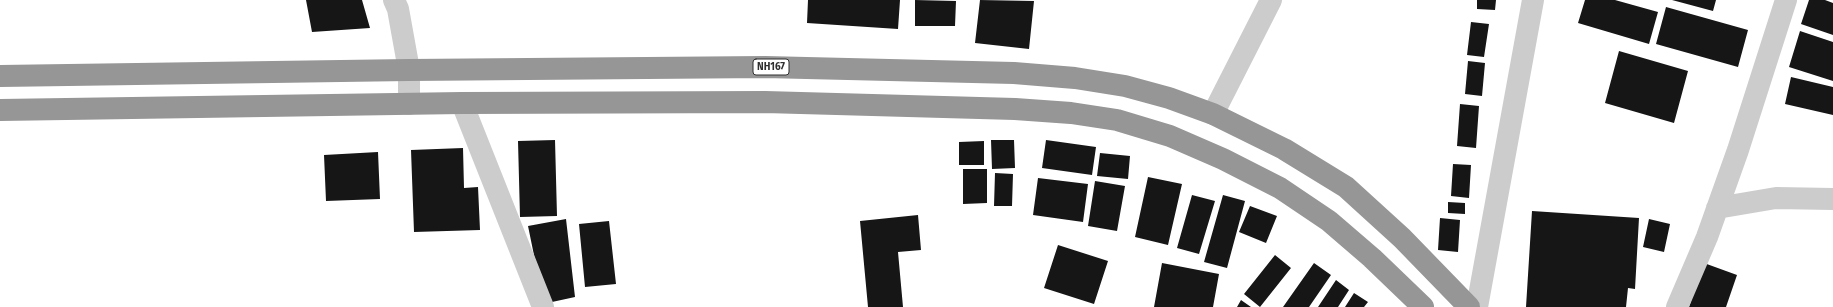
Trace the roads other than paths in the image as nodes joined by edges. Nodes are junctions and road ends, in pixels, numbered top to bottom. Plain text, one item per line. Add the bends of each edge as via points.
1 (394, 0) edge
2 (1271, 0) edge
3 (1533, 0) edge
4 (1786, 0) edge
5 (409, 70) junction
6 (0, 76) edge
7 (462, 103) junction
8 (409, 104) junction
9 (0, 110) edge
10 (1213, 114) junction
11 (1833, 200) edge
12 (1717, 208) junction
13 (543, 307) edge
14 (1423, 307) edge
15 (1469, 307) edge
16 (1477, 307) edge
17 (1677, 307) edge

1 - 5 street via 398,8
2 - 10 street
3 - 16 street
4 - 12 street
5 - 6 highway, NH167
5 - 8 street
5 - 10 highway, NH167 via 765,67 1014,73 1075,78 1125,86
7 - 8 highway
7 - 13 street
7 - 14 highway via 765,102 1015,108 1071,112 1117,120 1170,136 1280,188 1329,221
8 - 9 highway
10 - 15 highway, NH167 via 1284,149 1346,187 1402,238
11 - 12 street via 1776,198
12 - 17 street

